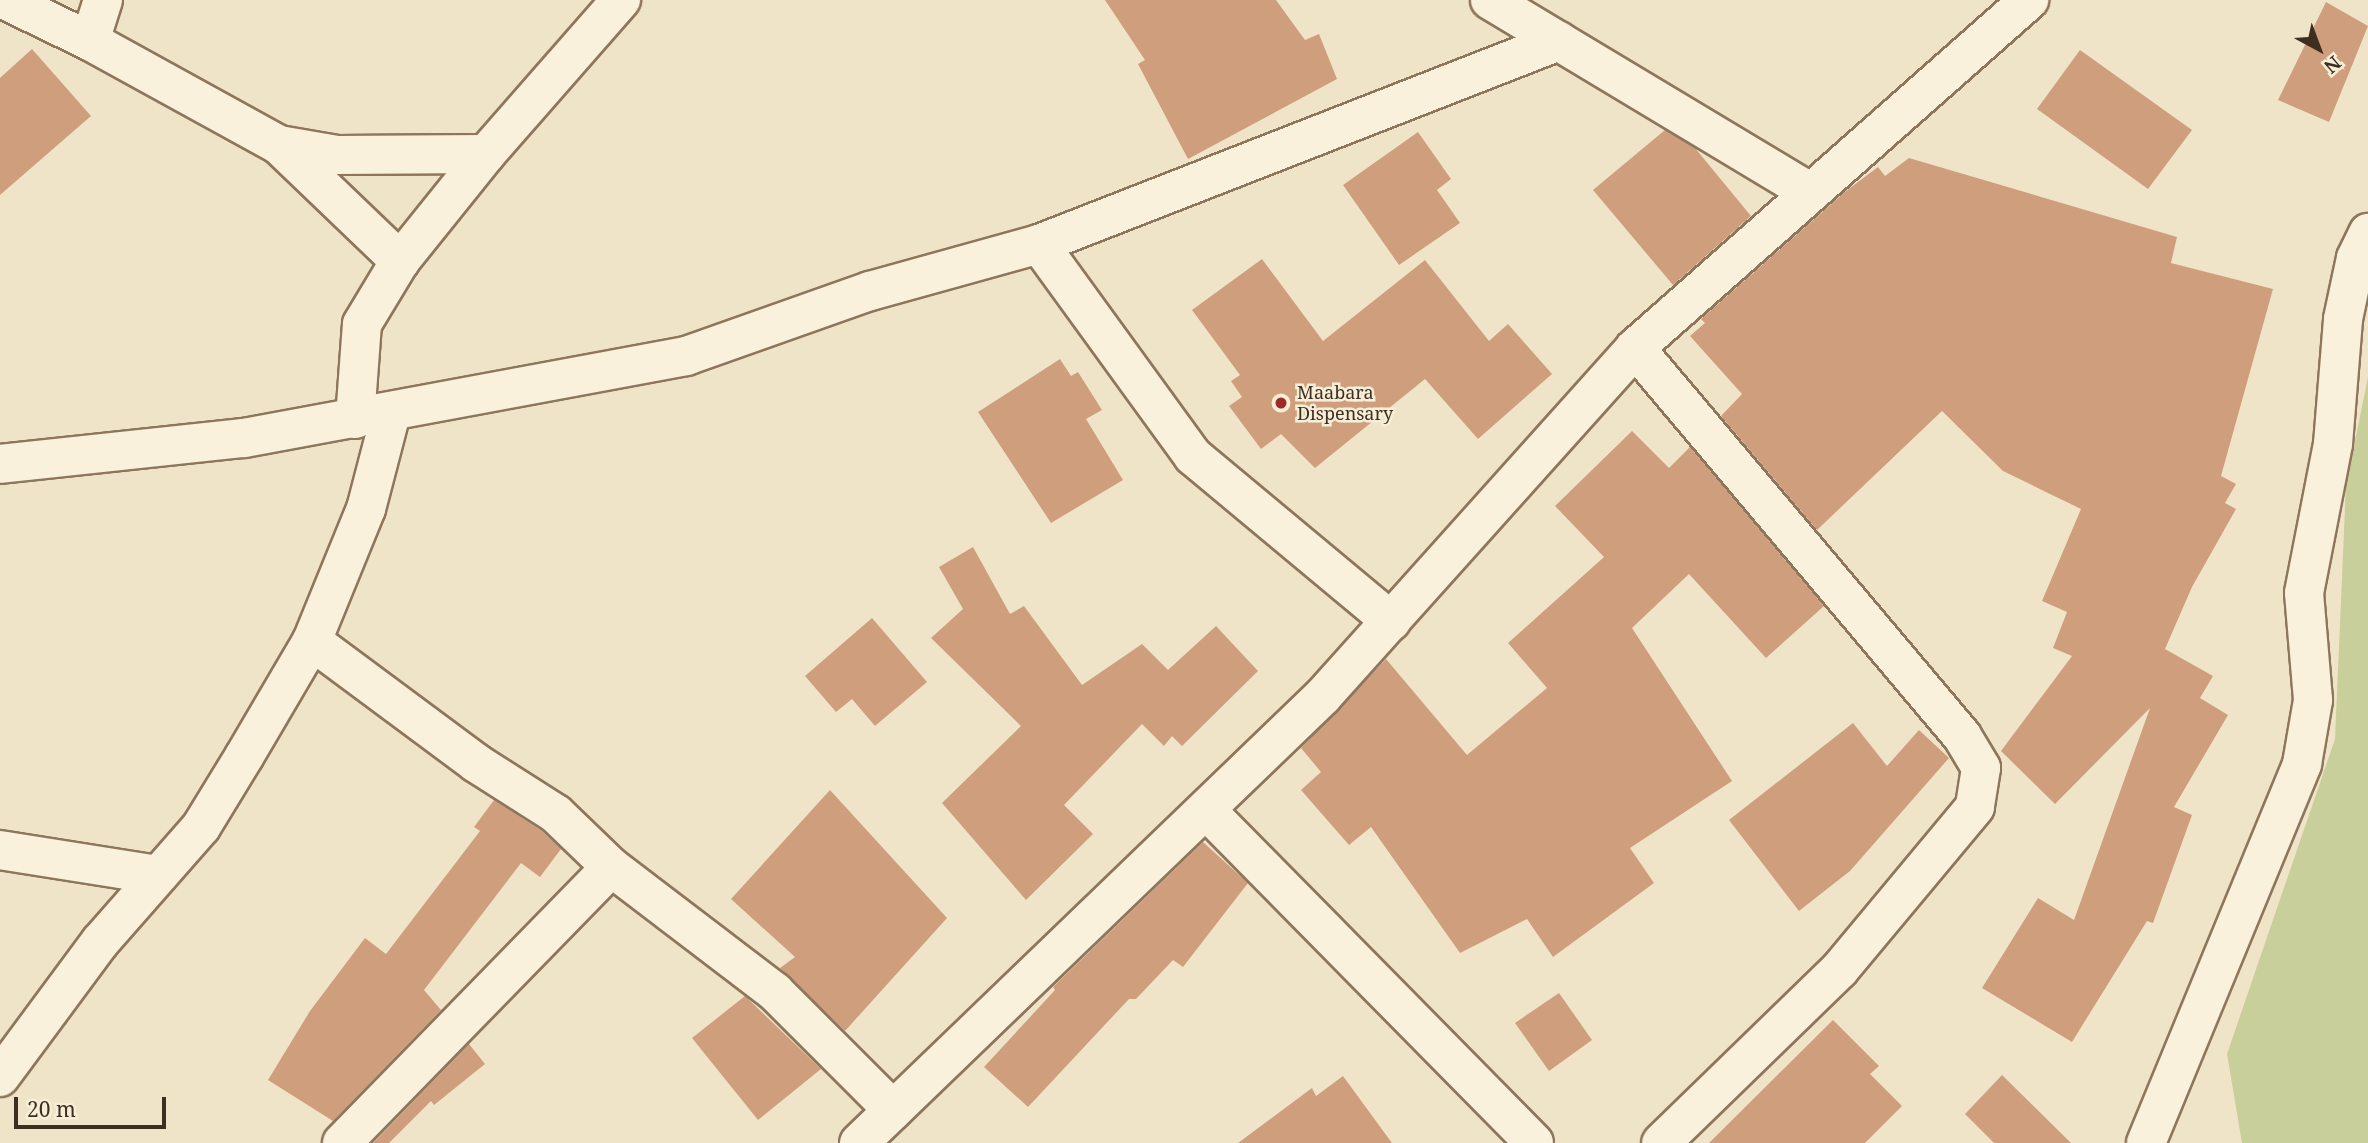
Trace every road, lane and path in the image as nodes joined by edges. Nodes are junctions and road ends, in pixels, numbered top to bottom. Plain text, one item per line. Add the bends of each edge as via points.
1 (5, 0) edge
2 (103, 0) edge
3 (621, 0) edge
4 (1490, 0) edge
5 (2029, 0) edge
6 (90, 41) junction
7 (1559, 41) junction
8 (279, 145) junction
9 (486, 154) junction
10 (1810, 192) junction
11 (2368, 233) edge
12 (1039, 244) junction
13 (400, 261) junction
14 (1634, 348) junction
15 (373, 416) junction
16 (0, 464) edge
17 (1391, 621) junction
18 (312, 641) junction
19 (1206, 810) junction
20 (0, 850) edge
21 (611, 867) junction
22 (158, 875) junction
23 (0, 1077) edge
24 (893, 1110) junction
25 (342, 1143) edge
26 (859, 1143) edge
27 (1534, 1143) edge
28 (1661, 1143) edge
29 (2146, 1143) edge

1 - 6 street
2 - 6 street
3 - 9 street
4 - 7 street
5 - 10 street
6 - 8 street
7 - 10 street
7 - 12 street
8 - 9 street via 337,155
8 - 13 street
9 - 13 street
10 - 14 street
11 - 29 street via 2357,258 2343,319 2333,444 2304,593 2313,700 2302,764
12 - 15 street via 870,291 686,356
12 - 17 street via 1193,456
13 - 15 street via 362,324
14 - 17 street
14 - 28 street via 1962,736 1981,768 1975,807 1839,970
15 - 16 street via 244,438
15 - 18 street via 366,509
17 - 19 street via 1323,696
18 - 21 street via 476,763 556,814
18 - 22 street via 201,827
19 - 24 street
19 - 27 street
20 - 22 street
21 - 24 street via 775,992
21 - 25 street
22 - 23 street via 100,942
24 - 26 street

